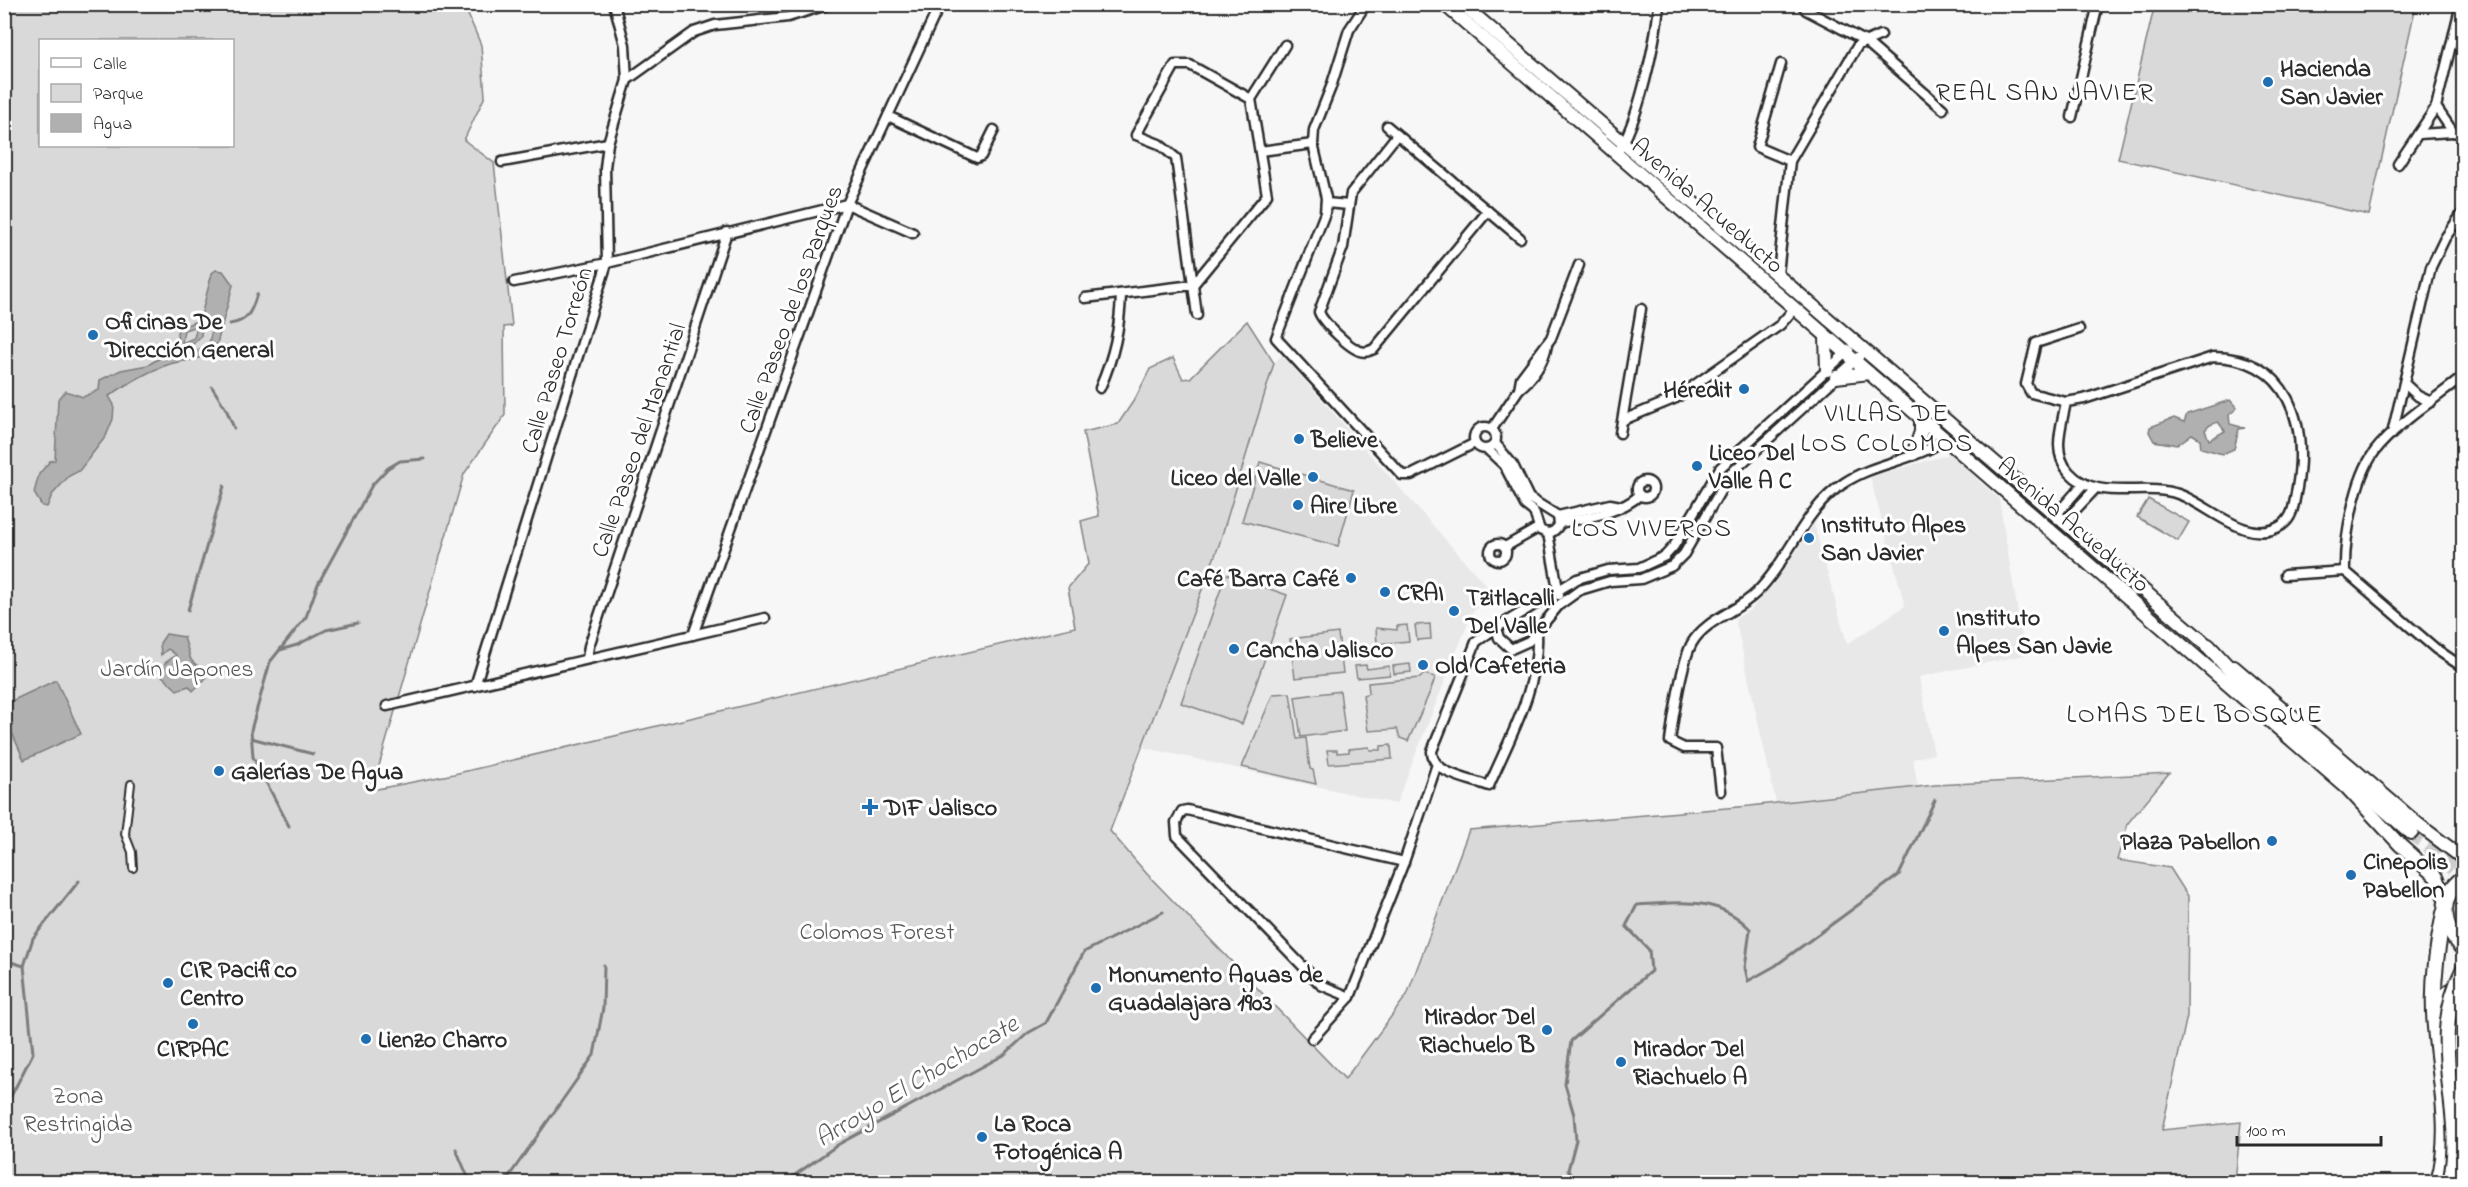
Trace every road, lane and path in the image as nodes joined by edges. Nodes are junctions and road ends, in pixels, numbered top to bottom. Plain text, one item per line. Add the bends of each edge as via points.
1 (614, 4) edge
2 (830, 4) edge
3 (940, 4) edge
4 (1366, 4) edge
5 (1444, 4) edge
6 (1462, 4) edge
7 (1659, 4) edge
8 (1802, 4) edge
9 (2098, 4) edge
10 (2461, 4) edge
11 (2459, 30) edge
12 (1881, 35) dead end
13 (1865, 41) junction
14 (1285, 45) dead end
15 (1781, 64) dead end
16 (627, 80) junction
17 (1251, 99) junction
18 (2436, 107) junction
19 (1943, 109) dead end
20 (888, 116) junction
21 (2072, 117) dead end
22 (1387, 126) dead end
23 (994, 130) dead end
24 (2453, 132) junction
25 (2418, 134) junction
26 (2463, 134) edge
27 (1397, 135) junction
28 (608, 143) junction
29 (1313, 144) junction
30 (1621, 149) junction
31 (1260, 151) junction
32 (1790, 161) junction
33 (502, 162) dead end
34 (2398, 164) dead end
35 (1326, 203) junction
36 (847, 204) junction
37 (1349, 205) junction
38 (1488, 211) junction
39 (2463, 211) edge
40 (727, 232) junction
41 (913, 233) dead end
42 (1520, 238) dead end
43 (607, 263) junction
44 (1579, 265) dead end
45 (1778, 274) junction
46 (514, 282) dead end
47 (1193, 285) junction
48 (1791, 286) junction
49 (1121, 294) junction
50 (1780, 297) junction
51 (1085, 298) dead end
52 (1641, 309) dead end
53 (1794, 309) junction
54 (1197, 315) dead end
55 (2079, 329) dead end
56 (1826, 336) junction
57 (1861, 347) junction
58 (1850, 357) junction
59 (1832, 373) junction
60 (1869, 373) junction
61 (2463, 376) edge
62 (2405, 384) junction
63 (1100, 388) dead end
64 (2066, 402) junction
65 (2431, 402) junction
66 (1921, 419) junction
67 (1623, 420) junction
68 (1492, 429) junction
69 (1620, 433) dead end
70 (2392, 435) junction
71 (1750, 438) junction
72 (1945, 439) junction
73 (1475, 442) junction
74 (1491, 446) junction
75 (1758, 447) junction
76 (1913, 454) junction
77 (2084, 483) junction
78 (2096, 488) junction
79 (1640, 495) dead end
80 (1559, 519) junction
81 (2060, 519) junction
82 (1687, 524) junction
83 (1538, 528) junction
84 (1698, 529) junction
85 (1550, 533) junction
86 (1505, 547) dead end
87 (2345, 571) junction
88 (2285, 575) dead end
89 (1560, 590) junction
90 (1565, 601) junction
91 (765, 618) dead end
92 (1496, 628) junction
93 (1537, 633) junction
94 (693, 635) junction
95 (2208, 646) junction
96 (587, 659) junction
97 (2462, 665) edge
98 (475, 686) junction
99 (387, 706) dead end
100 (1436, 767) junction
101 (132, 784) dead end
102 (1720, 792) dead end
103 (2411, 832) tunnel mouth
104 (2463, 859) edge
105 (1404, 862) junction
106 (133, 868) dead end
107 (2463, 877) edge
108 (2444, 906) junction
109 (2463, 950) edge
110 (2463, 968) edge
111 (2463, 986) edge
112 (1350, 997) junction
113 (1312, 1039) dead end
114 (2439, 1060) junction
115 (2438, 1182) edge
116 (2450, 1182) edge

1 - 16 street, Calle Paseo Torreón via 625,45
2 - 16 street via 788,17 735,21 694,32
3 - 20 street, Calle Paseo de los Parques
4 - 29 street via 1349,30 1318,116
5 - 30 main road, Avenida Acueducto
6 - 30 main road, Avenida Acueducto
7 - 30 street via 1647,71
8 - 13 street via 1806,10
9 - 21 street
10 - 11 street
11 - 18 street
12 - 13 street
13 - 19 street
13 - 32 street via 1858,45
14 - 17 street
15 - 32 street via 1757,147
16 - 28 street, Calle Paseo Torreón
17 - 31 street
17 - 47 street via 1190,65 1175,65 1137,135 1159,144 1176,158
18 - 24 street
18 - 25 street
20 - 23 street via 977,158
20 - 36 street, Calle Paseo de los Parques
22 - 27 street
24 - 25 street
24 - 26 street
25 - 34 street
27 - 37 street via 1351,193
27 - 38 street
28 - 33 street
28 - 43 street, Calle Paseo Torreón
29 - 31 street
29 - 35 street
30 - 45 main road, Avenida Acueducto
30 - 50 main road, Avenida Acueducto
31 - 47 street via 1267,195
32 - 45 street
35 - 37 street
35 - 73 street via 1320,231 1276,338 1402,475 1411,475
36 - 40 street
36 - 41 street
36 - 94 street, Calle Paseo de los Parques
37 - 38 street via 1343,247 1319,312 1322,320 1358,351 1367,352 1374,349
38 - 42 street
39 - 62 street via 2431,267
40 - 43 street
40 - 96 street, Calle Paseo del Manantial
43 - 46 street
43 - 98 street, Calle Paseo Torreón
44 - 68 street via 1545,357
45 - 48 main road, Avenida Acueducto
47 - 49 street
47 - 54 street
48 - 50 main road
48 - 57 main road, Avenida Acueducto
49 - 51 street
49 - 63 street via 1120,329 1113,360
50 - 53 main road, Avenida Acueducto
52 - 67 street
53 - 56 main road, Avenida Acueducto
53 - 67 street via 1780,325 1676,398
55 - 64 street via 2036,343 2026,378 2031,393
56 - 58 main road, Avenida Acueducto
56 - 59 main road
57 - 58 street
57 - 81 main road, Avenida Acueducto
58 - 59 street
58 - 60 main road, Avenida Acueducto
59 - 60 main road
59 - 71 street
59 - 75 street
60 - 66 main road, Avenida Acueducto
61 - 65 street
62 - 65 street
62 - 70 street
64 - 77 street via 2059,454 2067,470
64 - 78 street via 2098,396 2213,357 2234,358 2269,375 2283,390 2293,410 2301,448 2298,479 2289,518 2273,529 2254,532 2170,491
65 - 70 street
66 - 72 main road, Avenida Acueducto
66 - 76 main road
67 - 69 street
68 - 73 street via 1478,429
68 - 74 street via 1496,438
70 - 87 street via 2376,450 2363,473 2344,552
71 - 75 street
71 - 82 street via 1720,468
72 - 76 street
72 - 108 main road, Avenida Acueducto via 2346,788 2436,878
73 - 74 street via 1483,448
74 - 80 street via 1513,465 1529,498
74 - 83 street via 1525,505 1534,512
75 - 84 street via 1730,474
76 - 102 street via 1871,468 1825,498 1757,592 1740,608 1702,629 1691,645 1670,741 1684,748 1716,748
77 - 78 street
77 - 81 street
78 - 81 street
79 - 80 street via 1622,506 1610,504
80 - 85 street
81 - 95 main road, Avenida Acueducto
82 - 84 street
82 - 89 street via 1674,546 1655,562 1639,568 1595,572
83 - 85 street
83 - 86 street
84 - 90 street via 1684,554 1660,573 1597,583
85 - 89 street
87 - 88 street
87 - 97 street via 2436,649
89 - 90 street
89 - 92 street
90 - 93 street
91 - 94 street
92 - 93 street via 1499,638 1511,649
92 - 100 street via 1476,642 1432,751
93 - 100 street via 1538,649 1527,697 1489,786
94 - 96 street
95 - 103 main road via 2247,688
95 - 104 main road, Avenida Acueducto
96 - 98 street
98 - 99 street
100 - 105 street
101 - 106 street via 125,834
105 - 112 street
105 - 112 street via 1187,810 1176,822 1178,836 1322,985
107 - 108 main road
108 - 109 main road via 2453,937
108 - 114 main road via 2434,974
110 - 116 main road, bridge via 2446,1034 2455,1133
111 - 114 main road via 2452,988 2444,1002
112 - 113 street
114 - 115 main road via 2445,1140

